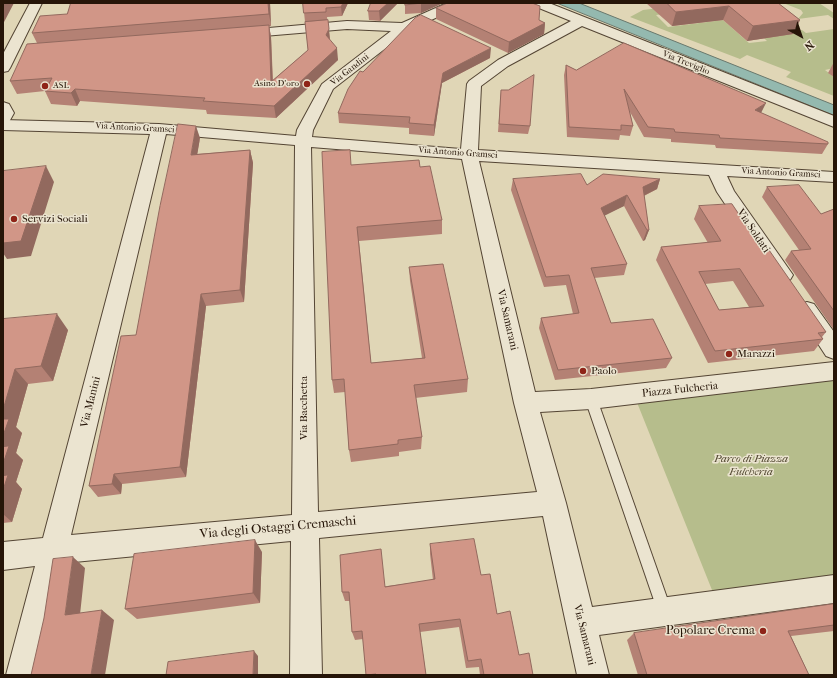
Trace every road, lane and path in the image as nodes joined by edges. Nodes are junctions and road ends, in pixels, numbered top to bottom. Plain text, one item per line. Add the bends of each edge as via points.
1 (36, 3) edge
2 (458, 3) edge
3 (538, 3) edge
4 (421, 20) junction
5 (581, 21) junction
6 (434, 26) edge
7 (404, 27) junction
8 (230, 35) edge
9 (27, 51) edge
10 (495, 54) dead end
11 (508, 60) junction
12 (6, 66) edge
13 (4, 116) edge
14 (834, 122) edge
15 (159, 129) junction
16 (303, 140) junction
17 (469, 155) junction
18 (714, 169) junction
19 (834, 177) edge
20 (834, 350) edge
21 (834, 371) edge
22 (591, 399) junction
23 (526, 404) junction
24 (553, 503) junction
25 (304, 526) junction
26 (54, 550) junction
27 (3, 556) edge
28 (834, 589) edge
29 (665, 612) junction
30 (580, 623) junction
31 (22, 675) edge
32 (306, 675) edge
33 (593, 675) edge

1 - 12 street
2 - 4 street, Via Gandini
3 - 5 street, Via Treviglio
4 - 6 street
4 - 7 street, Via Gandini
5 - 11 street, Via Samarani
5 - 14 street, Via Treviglio
7 - 8 street via 347,25
7 - 16 street, Via Gandini via 327,87 305,130
9 - 12 street
10 - 11 street
11 - 17 street, Via Samarani via 474,84
13 - 15 street, Via Antonio Gramsci via 82,126
15 - 16 street, Via Antonio Gramsci
15 - 26 street, Via Manini
16 - 17 street, Via Antonio Gramsci
16 - 25 street, Via Bacchetta
17 - 18 street, Via Antonio Gramsci
17 - 23 street, Via Samarani
18 - 19 street, Via Antonio Gramsci
18 - 20 street, Via Soldati via 726,192
21 - 22 street, Piazza Fulcheria
22 - 23 street, Piazza Fulcheria
22 - 29 lane
23 - 24 street, Via Samarani
24 - 25 street, Via degli Ostaggi Cremaschi
24 - 30 street, Via Samarani
25 - 26 street, Via degli Ostaggi Cremaschi
25 - 32 street, Via Bacchetta
26 - 27 street, Via degli Ostaggi Cremaschi
26 - 31 street, Via Manini
28 - 29 street
29 - 30 street
30 - 33 street, Via Samarani

